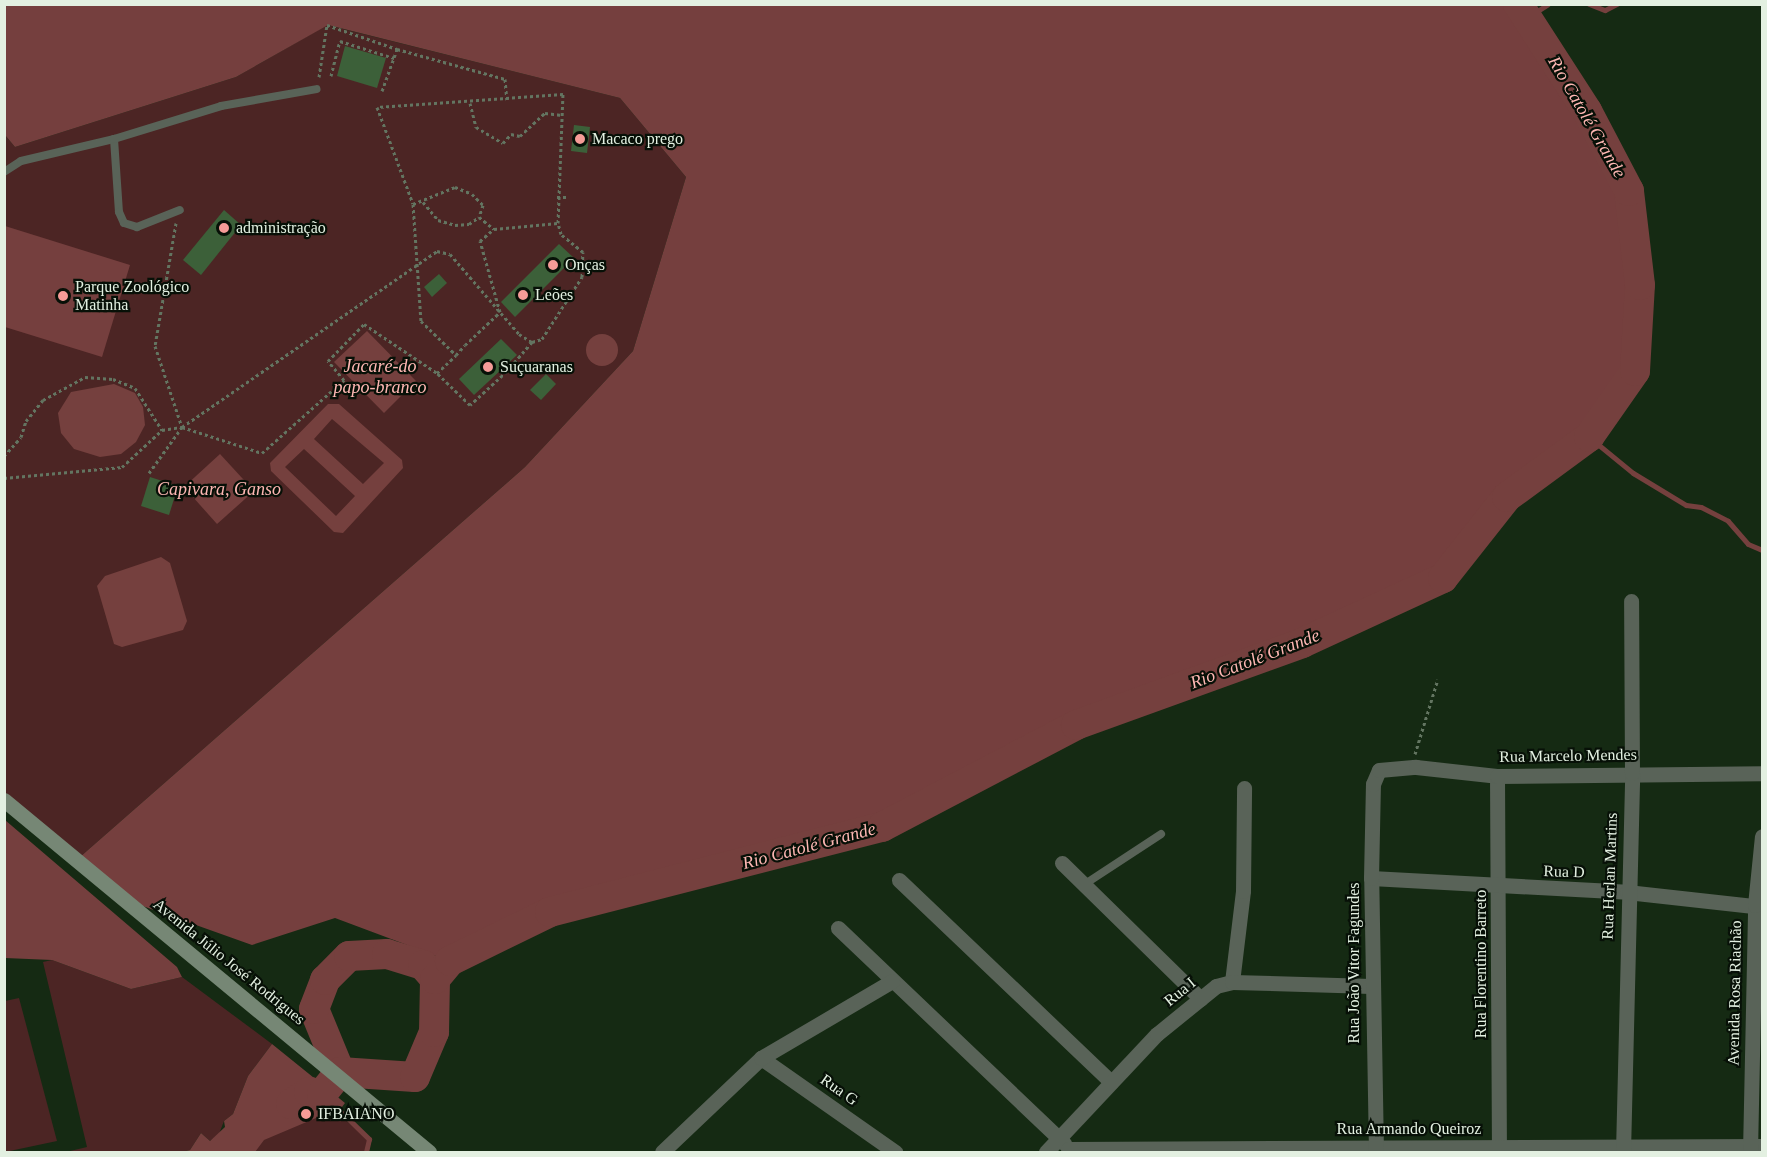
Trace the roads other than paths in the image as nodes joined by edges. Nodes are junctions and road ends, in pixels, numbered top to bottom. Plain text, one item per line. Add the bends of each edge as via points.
1 (318, 85) road end
2 (114, 139) junction
3 (4, 172) edge
4 (180, 210) road end
5 (1630, 601) dead end
6 (1376, 773) joint
7 (1632, 773) junction
8 (1762, 773) edge
9 (1497, 776) junction
10 (1244, 788) dead end
11 (4, 800) edge
12 (1161, 834) dead end
13 (1762, 836) edge
14 (1062, 863) dead end
15 (1371, 878) junction
16 (899, 880) dead end
17 (1084, 885) junction
18 (1498, 887) junction
19 (1627, 892) junction
20 (1759, 906) edge
21 (838, 928) dead end
22 (892, 981) junction
23 (1233, 982) junction
24 (1371, 986) junction
25 (1202, 999) junction
26 (1757, 1032) edge
27 (762, 1058) junction
28 (1111, 1082) junction
29 (1066, 1146) edge
30 (1754, 1148) edge
31 (1376, 1149) edge
32 (1246, 1150) edge
33 (1499, 1150) edge
34 (1623, 1150) edge
35 (429, 1152) edge
36 (662, 1152) edge
37 (895, 1152) edge
38 (1046, 1152) edge

1 - 2 lane via 221,106
2 - 3 lane via 21,161
2 - 4 lane via 119,212 124,223 137,227
5 - 7 street, Rua Herlan Martins
6 - 9 street, Rua Marcelo Mendes via 1384,768 1416,767
6 - 15 street, Rua João Vitor Fagundes
7 - 8 street, Rua Marcelo Mendes
7 - 9 street, Rua Marcelo Mendes
7 - 19 street, Rua Herlan Martins
9 - 18 street, Rua Florentino Barreto
10 - 23 street via 1243,891
11 - 35 main road, Avenida Júlio José Rodrigues
12 - 17 lane
13 - 20 street, Avenida Rosa Riachão
14 - 17 street
15 - 18 street, Rua D
15 - 24 street, Rua João Vitor Fagundes
16 - 28 street
17 - 25 street
18 - 19 street, Rua D
18 - 33 street, Rua Florentino Barreto
19 - 20 street, Rua D
19 - 34 street, Rua Herlan Martins
20 - 26 street, Avenida Rosa Riachão
21 - 22 street
22 - 27 street
22 - 29 street
23 - 24 street
23 - 25 street, Rua I via 1216,986
24 - 31 street, Rua João Vitor Fagundes
25 - 28 street, Rua I via 1157,1034
26 - 30 street, Avenida Rosa Riachão
27 - 36 street
27 - 37 street, Rua G
28 - 29 street, Rua I
29 - 32 street, Rua Armando Queiroz
29 - 38 street, Rua I
30 - 34 street, Rua Armando Queiroz
31 - 32 street, Rua Armando Queiroz
31 - 33 street, Rua Armando Queiroz
33 - 34 street, Rua Armando Queiroz

